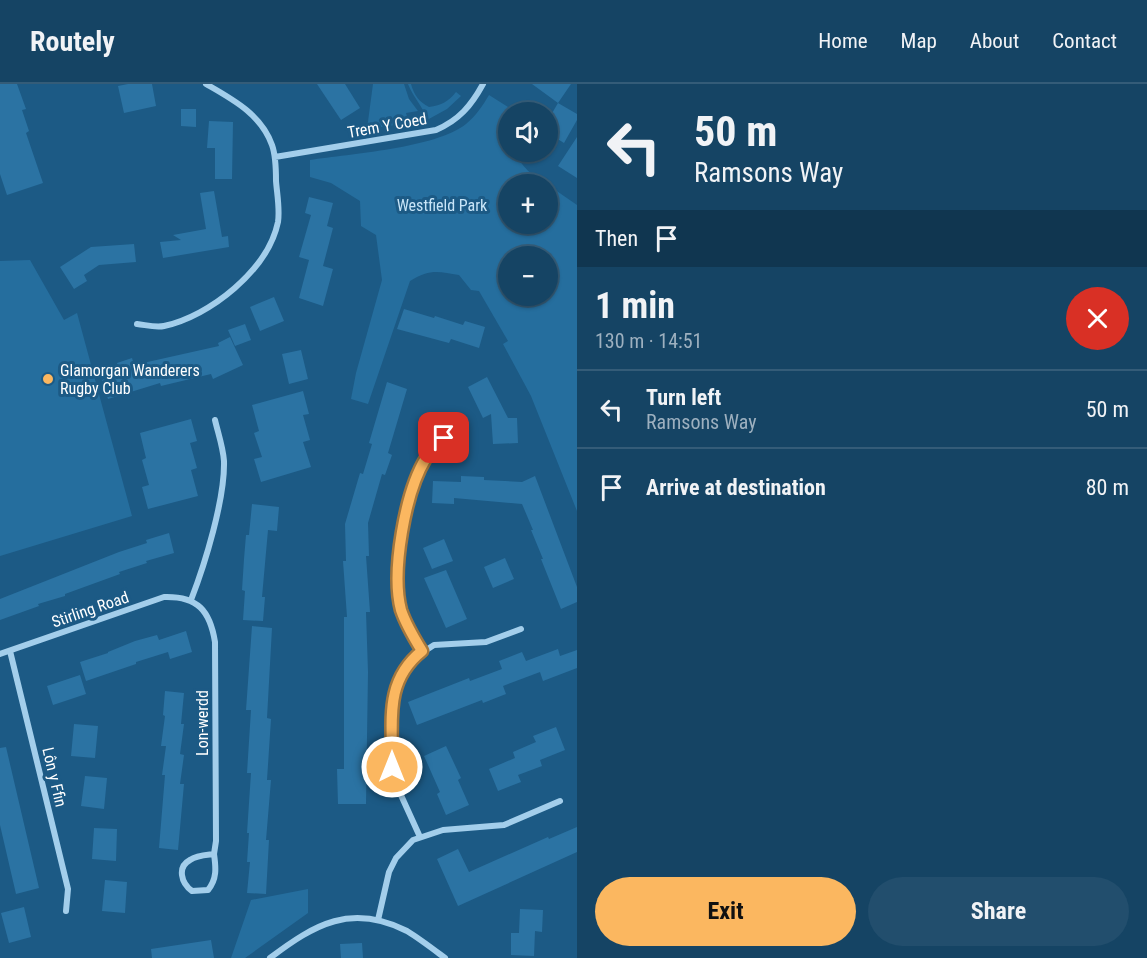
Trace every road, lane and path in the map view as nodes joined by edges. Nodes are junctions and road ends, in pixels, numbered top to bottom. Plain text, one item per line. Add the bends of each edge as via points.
1 (206, 84) edge
2 (483, 84) edge
3 (275, 157) junction
4 (137, 324) dead end
5 (215, 420) dead end
6 (444, 438) dead end
7 (191, 600) junction
8 (521, 629) dead end
9 (10, 651) junction
10 (422, 651) junction
11 (0, 654) edge
12 (560, 801) dead end
13 (420, 837) junction
14 (214, 854) junction
15 (66, 911) dead end
16 (378, 920) junction
17 (270, 958) edge
18 (445, 958) edge

1 - 3 street via 251,113 267,134
2 - 3 street, Trem Y Coed via 460,116 436,130
3 - 4 street via 278,221 272,238 246,276 226,296 187,318 162,327
5 - 7 street via 224,477
6 - 10 street via 420,471 407,509 399,560 401,608
7 - 9 street, Stirling Road via 164,597
7 - 14 street, Lon-werdd via 206,612 215,642
8 - 10 street via 486,642 446,643
9 - 11 street, Stirling Road
9 - 15 street, Lôn y Ffin via 68,889
10 - 13 street via 406,667 393,694 392,767
12 - 13 street via 504,825 452,828
13 - 16 street via 396,858
14 - 14 street via 214,883 208,890 192,891 185,886 182,867 188,860
16 - 17 street via 353,918 325,923
16 - 18 street via 408,932

